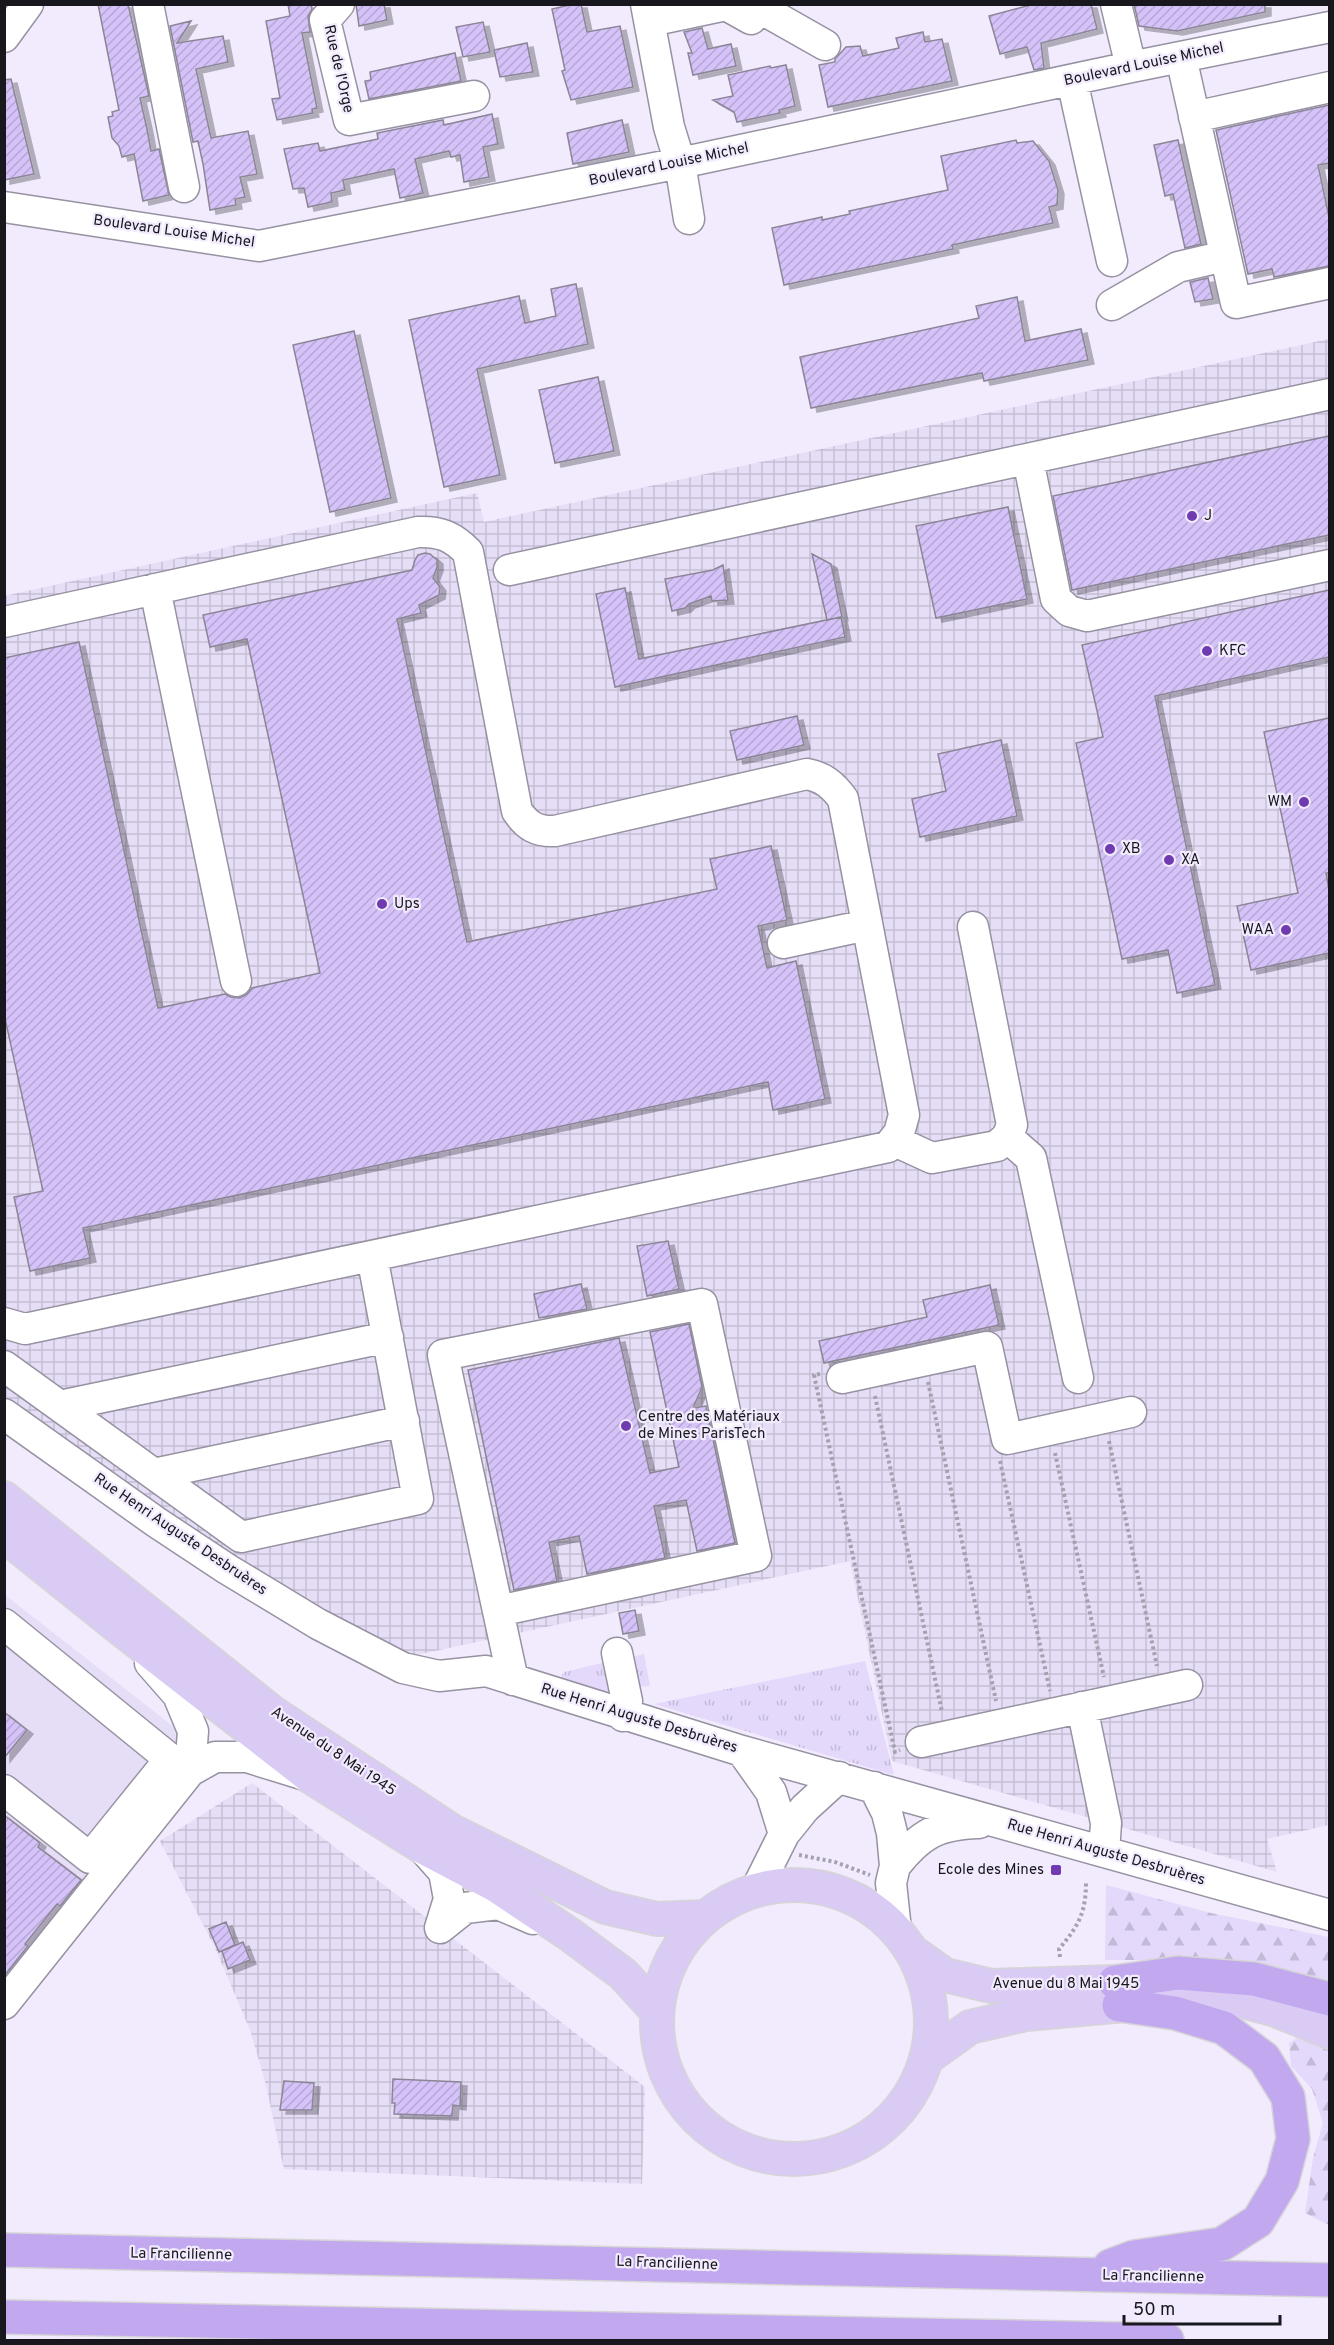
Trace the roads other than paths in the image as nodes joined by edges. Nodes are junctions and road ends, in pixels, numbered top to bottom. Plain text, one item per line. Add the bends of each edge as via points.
1 (28, 4) edge
2 (148, 4) edge
3 (339, 4) edge
4 (1116, 4) edge
5 (759, 6) edge
6 (648, 13) edge
7 (1329, 27) edge
8 (4, 37) edge
9 (825, 45) dead end
10 (1181, 57) junction
11 (1131, 67) junction
12 (1072, 80) junction
13 (1329, 87) edge
14 (474, 96) dead end
15 (1194, 117) junction
16 (680, 163) junction
17 (184, 187) dead end
18 (4, 207) edge
19 (689, 219) dead end
20 (1225, 256) junction
21 (1112, 261) dead end
22 (1329, 283) edge
23 (1112, 305) dead end
24 (1329, 394) edge
25 (1028, 459) junction
26 (1329, 565) edge
27 (509, 570) dead end
28 (155, 589) junction
29 (4, 622) edge
30 (867, 925) junction
31 (973, 927) dead end
32 (783, 943) dead end
33 (236, 981) dead end
34 (1007, 1137) junction
35 (895, 1141) junction
36 (372, 1256) junction
37 (4, 1323) edge
38 (388, 1337) junction
39 (4, 1366) edge
40 (847, 1374) road end
41 (1078, 1378) dead end
42 (60, 1406) junction
43 (4, 1414) edge
44 (1117, 1415) road end
45 (404, 1421) junction
46 (154, 1474) junction
47 (4, 1498) edge
48 (4, 1535) edge
49 (498, 1611) junction
50 (4, 1624) edge
51 (121, 1629) junction
52 (617, 1653) dead end
53 (513, 1680) junction
54 (1175, 1687) road end
55 (1082, 1707) junction
56 (624, 1716) junction
57 (934, 1739) road end
58 (742, 1751) junction
59 (190, 1771) junction
60 (311, 1777) junction
61 (839, 1777) junction
62 (874, 1787) junction
63 (4, 1790) edge
64 (1000, 1823) junction
65 (779, 1842) junction
66 (421, 1846) junction
67 (1101, 1851) junction
68 (893, 1875) junction
69 (756, 1890) junction
70 (1329, 1915) edge
71 (705, 1917) junction
72 (569, 1934) junction
73 (904, 1941) junction
74 (1117, 1993) junction
75 (1329, 1999) edge
76 (4, 2004) edge
77 (656, 2010) junction
78 (1329, 2031) edge
79 (1329, 2047) edge
80 (927, 2058) junction
81 (4, 2250) edge
82 (1084, 2276) junction
83 (1329, 2280) edge
84 (4, 2317) edge
85 (1167, 2340) edge

1 - 8 street
2 - 17 street
3 - 14 street, Rue de l'Orge via 325,20 349,120
4 - 11 street
5 - 6 street via 750,19 726,5
5 - 9 street
6 - 16 street via 669,127
7 - 10 street, Boulevard Louise Michel
10 - 11 street, Boulevard Louise Michel
10 - 15 street
11 - 12 street, Boulevard Louise Michel
12 - 16 street, Boulevard Louise Michel
12 - 21 street
13 - 15 street
15 - 20 street
16 - 18 street, Boulevard Louise Michel via 259,246
16 - 19 street
20 - 22 street via 1236,303
20 - 23 street via 1178,267
24 - 25 street
25 - 26 street via 1056,599 1086,616
25 - 27 street
28 - 29 street
28 - 30 street via 418,532 445,534 468,552 517,811 523,821 544,832 555,831 807,774 817,776 843,799
28 - 33 street
30 - 32 street
30 - 35 street via 904,1115
31 - 34 street via 1012,1125
34 - 35 street via 997,1146 932,1158
34 - 41 street via 1031,1158
35 - 36 street via 888,1147
36 - 37 street via 25,1329
36 - 38 street
38 - 42 street
38 - 45 street
39 - 42 street
40 - 44 street via 987,1347 1007,1439
42 - 46 street
43 - 53 street, Rue Henri Auguste Desbruères via 156,1522 318,1624 420,1673 439,1676 486,1671
45 - 46 street
45 - 46 street via 418,1500 241,1537
47 - 71 main road, Avenue du 8 Mai 1945 via 273,1713 452,1831 605,1907 657,1919
48 - 51 main road, Avenue du 8 Mai 1945
49 - 49 street via 756,1556 702,1304 443,1354
49 - 53 street
50 - 63 street via 170,1759 90,1858
51 - 59 street via 178,1695 193,1731
51 - 60 main road, Avenue du 8 Mai 1945
52 - 56 street via 627,1701
53 - 56 street, Rue Henri Auguste Desbruères
54 - 55 street
55 - 57 street
55 - 67 street via 1106,1822
56 - 58 street, Rue Henri Auguste Desbruères
58 - 61 street, Rue Henri Auguste Desbruères
58 - 65 street via 771,1792
59 - 60 street via 215,1757 247,1756
59 - 76 street
60 - 66 main road, Avenue du 8 Mai 1945
61 - 62 street, Rue Henri Auguste Desbruères
61 - 65 street via 805,1808
62 - 64 street, Rue Henri Auguste Desbruères
62 - 68 street via 888,1813
64 - 67 street, Rue Henri Auguste Desbruères
64 - 68 street via 940,1827 909,1849
65 - 69 street
66 - 72 main road, Avenue du 8 Mai 1945 via 497,1886
66 - 72 street via 444,1872 449,1899 440,1928 465,1908 498,1904
67 - 70 street, Rue Henri Auguste Desbruères
68 - 73 street
69 - 71 main road, Avenue du 8 Mai 1945
69 - 73 main road, Avenue du 8 Mai 1945 via 794,1884 832,1890 867,1905
71 - 77 main road, Avenue du 8 Mai 1945 via 681,1943 668,1967
72 - 77 main road, Avenue du 8 Mai 1945 via 623,1974
73 - 74 main road, Avenue du 8 Mai 1945 via 945,1975 991,1986
73 - 80 main road, Avenue du 8 Mai 1945 via 926,1984 932,2021
74 - 75 highway via 1178,1973 1254,1979
74 - 78 main road, Avenue du 8 Mai 1945 via 1194,1988 1273,2009
74 - 79 main road, Avenue du 8 Mai 1945 via 1220,2007 1282,2024
74 - 80 main road, Avenue du 8 Mai 1945 via 970,2026
74 - 82 highway via 1224,2028 1264,2058 1288,2097 1293,2139 1282,2181 1258,2221 1222,2244 1134,2257
77 - 80 main road, Avenue du 8 Mai 1945 via 658,2047 669,2083 690,2113 718,2138 752,2154 788,2160 825,2156 860,2143 890,2121 913,2092
81 - 82 highway, La Francilienne
82 - 83 highway, La Francilienne
84 - 85 highway

